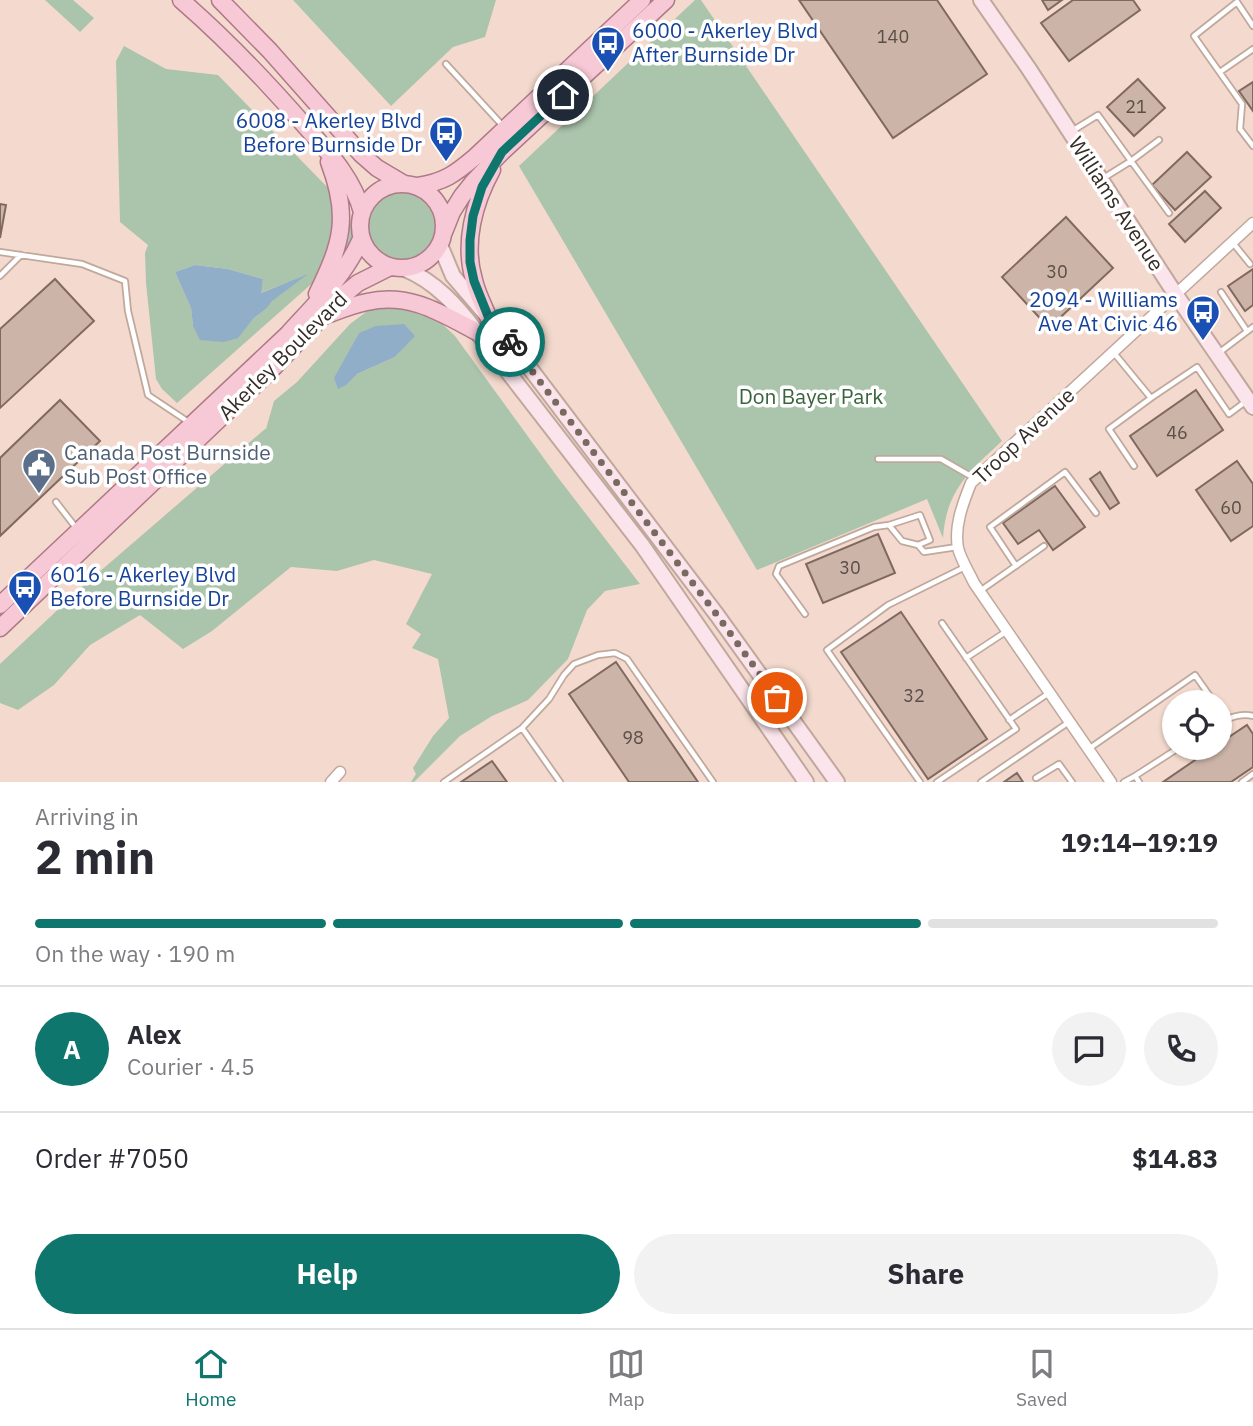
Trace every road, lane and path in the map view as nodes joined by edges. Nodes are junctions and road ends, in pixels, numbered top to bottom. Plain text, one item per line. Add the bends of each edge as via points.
1 (181, 0) edge
2 (220, 0) edge
3 (642, 0) edge
4 (666, 0) edge
5 (981, 0) edge
6 (1253, 26) edge
7 (1253, 49) edge
8 (446, 64) dead end
9 (1220, 72) junction
10 (505, 129) junction
11 (1070, 133) junction
12 (1159, 140) dead end
13 (1253, 146) edge
14 (323, 147) junction
15 (502, 152) junction
16 (1130, 161) junction
17 (1101, 180) junction
18 (411, 185) junction
19 (362, 212) junction
20 (1169, 213) dead end
21 (1253, 223) edge
22 (361, 239) junction
23 (442, 239) junction
24 (1232, 242) junction
25 (0, 252) edge
26 (21, 255) junction
27 (1250, 264) dead end
28 (397, 268) junction
29 (0, 276) edge
30 (1221, 292) dead end
31 (1175, 295) junction
32 (316, 313) junction
33 (490, 321) junction
34 (1253, 327) edge
35 (1247, 331) junction
36 (477, 332) junction
37 (1114, 352) junction
38 (1217, 355) junction
39 (1151, 398) junction
40 (1250, 403) edge
41 (192, 425) junction
42 (878, 459) dead end
43 (1134, 466) dead end
44 (976, 479) junction
45 (56, 502) dead end
46 (1096, 513) dead end
47 (889, 525) junction
48 (84, 536) junction
49 (918, 545) junction
50 (1044, 546) dead end
51 (958, 547) junction
52 (1016, 566) junction
53 (966, 567) junction
54 (980, 592) junction
55 (3, 598) edge
56 (805, 614) dead end
57 (942, 623) dead end
58 (0, 628) edge
59 (1007, 631) junction
60 (967, 657) junction
61 (1173, 690) edge
62 (1206, 690) edge
63 (1049, 693) junction
64 (1162, 698) edge
65 (1253, 716) edge
66 (1232, 718) edge
67 (1009, 720) junction
68 (1070, 722) junction
69 (522, 728) junction
70 (1088, 749) junction
71 (1162, 758) edge
72 (340, 772) dead end
73 (1253, 774) edge
74 (1135, 775) junction
75 (1036, 778) dead end
76 (331, 782) edge
77 (444, 782) edge
78 (560, 782) edge
79 (713, 782) edge
80 (806, 782) edge
81 (837, 782) edge
82 (920, 782) edge
83 (937, 782) edge
84 (981, 782) edge
85 (1072, 782) edge
86 (1111, 782) edge
87 (1124, 782) edge
88 (1139, 782) edge
89 (1242, 782) edge

1 - 14 main road via 253,69
2 - 18 main road via 361,154
3 - 10 main road
4 - 15 main road
5 - 11 main road, Williams Avenue
6 - 9 lane via 1237,2 1194,36
7 - 9 lane
8 - 10 lane
9 - 13 lane via 1242,104 1240,129
10 - 18 main road via 449,177
11 - 16 lane via 1098,115
11 - 17 main road, Williams Avenue
12 - 16 lane
14 - 19 main road via 341,167
14 - 32 main road via 338,184 342,225
15 - 23 main road via 461,196
15 - 33 main road via 482,187 470,240 474,281
16 - 17 lane
16 - 20 lane
17 - 31 main road, Williams Avenue
18 - 19 main road via 391,185 379,191
18 - 23 main road via 438,203 444,217
19 - 22 main road
21 - 24 street, Troop Avenue
22 - 28 main road via 377,260
22 - 32 main road, Akerley Boulevard
23 - 28 main road via 431,257 419,265
23 - 33 main road via 453,276
24 - 27 lane
24 - 31 street, Troop Avenue
25 - 26 lane
26 - 29 lane
26 - 41 lane via 82,264 125,281 148,395
28 - 32 main road, Akerley Boulevard via 358,283
28 - 36 main road via 421,275
30 - 35 lane
31 - 37 street, Troop Avenue
31 - 38 main road, Williams Avenue
32 - 36 main road via 392,299 417,303
32 - 41 main road, Akerley Boulevard
32 - 48 main road, Akerley Boulevard via 275,366
33 - 81 main road via 717,615
34 - 35 lane
35 - 38 lane
36 - 80 main road via 642,545
37 - 39 lane
37 - 44 street, Troop Avenue
38 - 40 main road, Williams Avenue
39 - 40 lane via 1197,367 1229,414
39 - 43 lane via 1108,429
41 - 48 main road, Akerley Boulevard
42 - 44 lane via 941,459
44 - 51 street, Troop Avenue via 962,505
45 - 48 lane
46 - 52 lane via 1065,472 990,527
47 - 49 lane via 902,541
47 - 49 lane via 920,515 930,540
47 - 56 lane via 779,566 776,574
48 - 55 main road, Akerley Boulevard
48 - 58 main road, Akerley Boulevard
49 - 51 lane via 925,552
50 - 52 lane
51 - 53 street, Troop Avenue
52 - 54 lane
53 - 54 street, Troop Avenue
53 - 82 lane via 888,605 827,650
54 - 59 street, Troop Avenue
57 - 60 lane
59 - 60 lane
59 - 63 street, Troop Avenue
60 - 67 lane
61 - 62 lane via 1195,675
63 - 67 lane
63 - 68 street, Troop Avenue
64 - 70 lane
65 - 66 lane
67 - 83 lane via 1016,729
68 - 70 street, Troop Avenue
68 - 84 lane
69 - 77 lane
69 - 78 lane
69 - 79 lane via 575,664 615,653 627,659
70 - 86 street, Troop Avenue
71 - 74 lane
72 - 76 street
73 - 89 lane
74 - 87 lane
74 - 88 lane
75 - 85 lane via 1059,764

